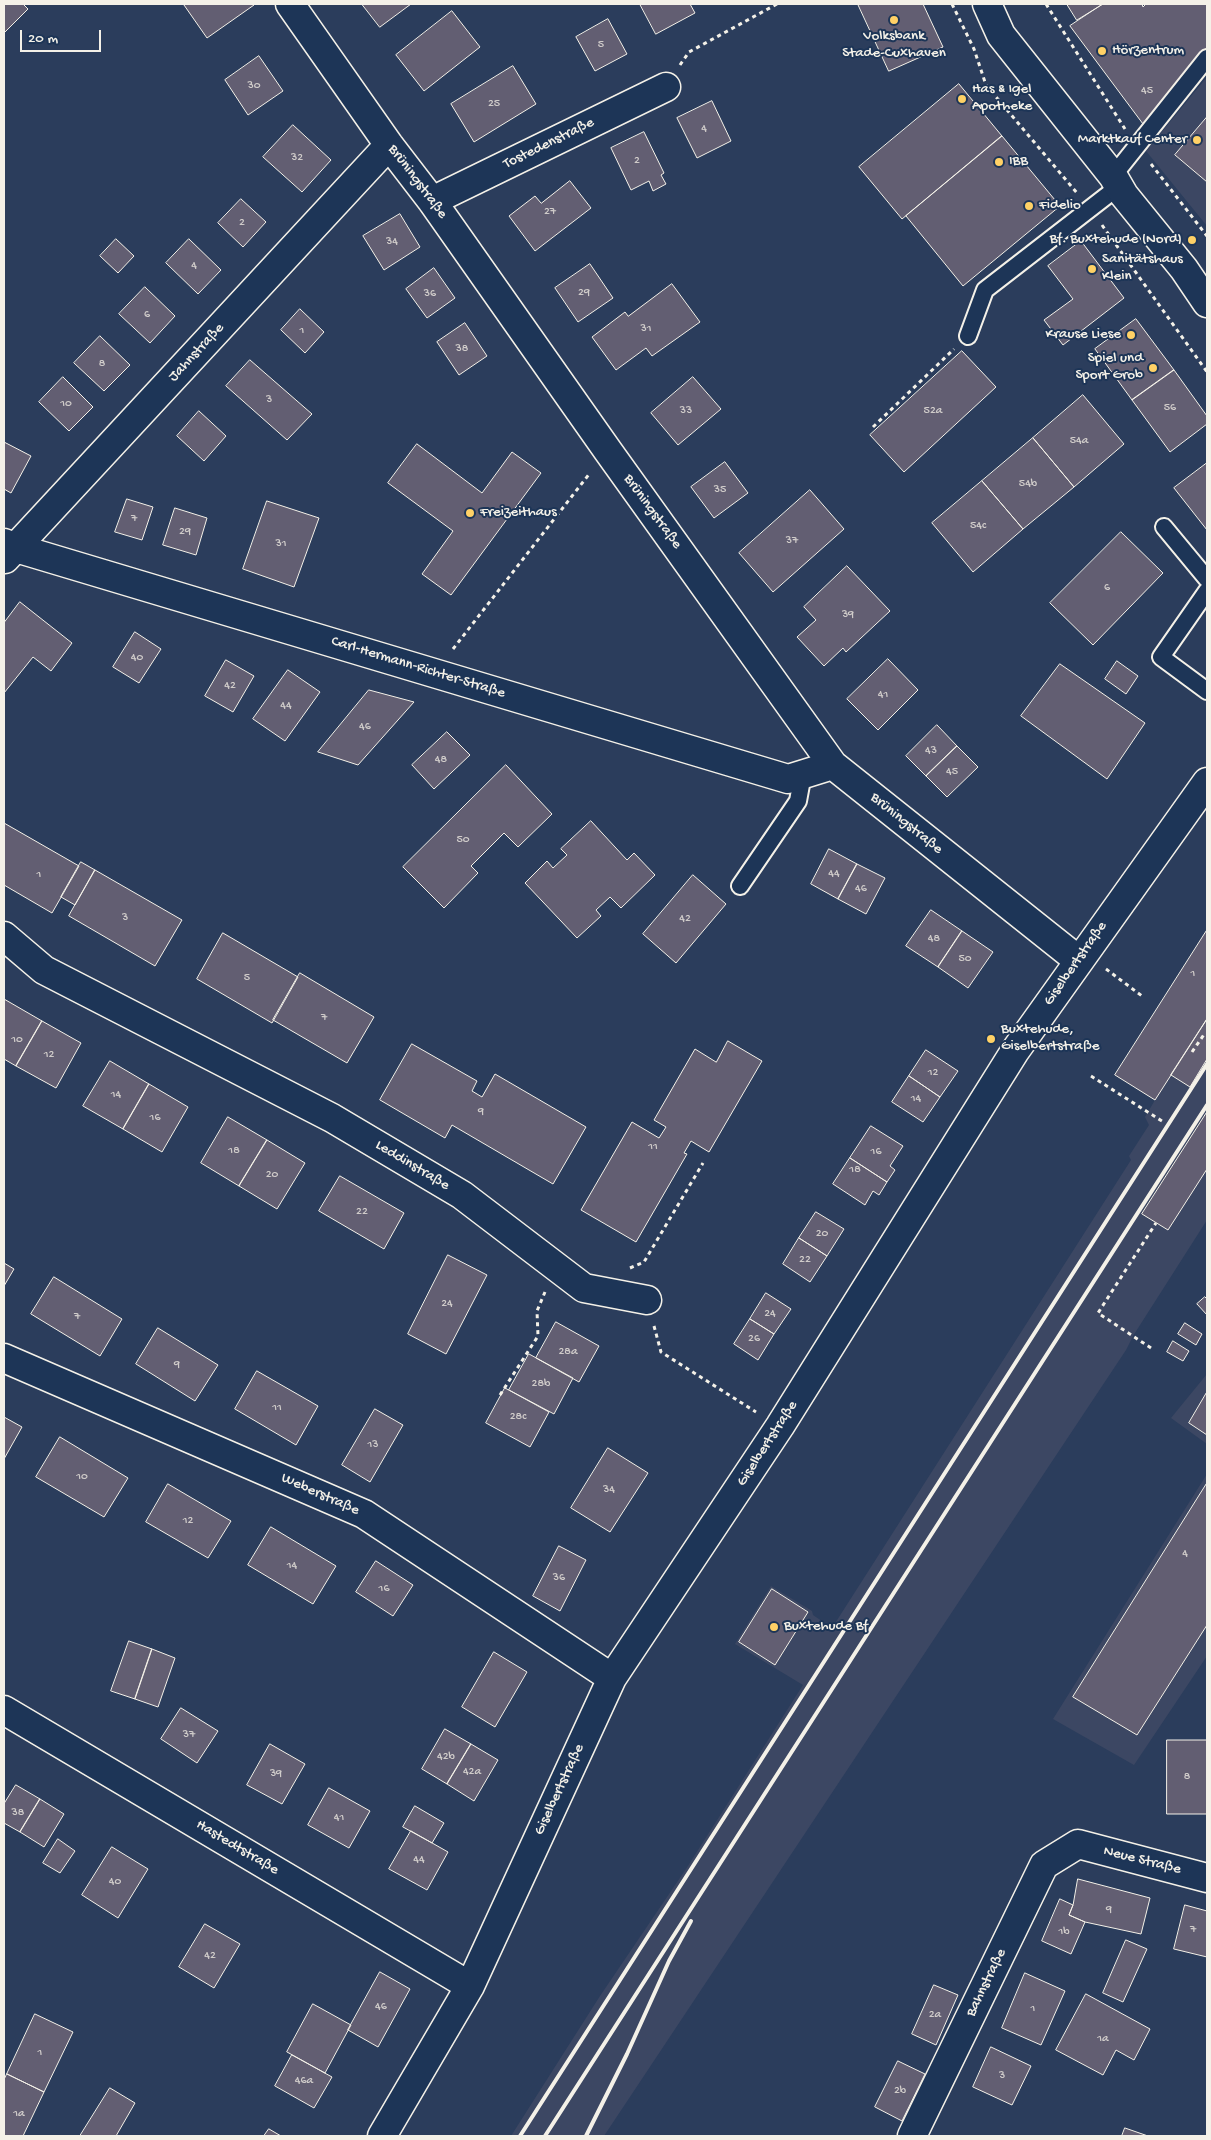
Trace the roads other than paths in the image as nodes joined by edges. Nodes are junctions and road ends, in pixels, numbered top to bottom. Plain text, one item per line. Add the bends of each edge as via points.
1 (290, 4) edge
2 (987, 4) edge
3 (1207, 58) edge
4 (666, 87) road end
5 (389, 145) junction
6 (1115, 182) junction
7 (432, 201) junction
8 (1207, 303) edge
9 (968, 336) road end
10 (1164, 527) dead end
11 (8, 550) edge
12 (1207, 580) edge
13 (1207, 591) edge
14 (1207, 691) edge
15 (833, 765) junction
16 (803, 774) junction
17 (1207, 782) edge
18 (740, 886) dead end
19 (4, 936) edge
20 (1080, 957) junction
21 (647, 1300) road end
22 (4, 1358) edge
23 (612, 1678) junction
24 (4, 1710) edge
25 (1078, 1844) joint
26 (1207, 1878) edge
27 (470, 1986) junction
28 (382, 2136) edge
29 (912, 2136) edge

1 - 5 street, Brüningstraße
2 - 6 street via 1001,35
3 - 6 lane via 1136,147
4 - 7 street, Tostedenstraße
5 - 7 street, Brüningstraße
5 - 11 street, Jahnstraße
6 - 8 street
6 - 9 lane via 985,290
7 - 15 street, Brüningstraße
10 - 12 lane
11 - 16 street, Carl-Hermann-Richter-Straße via 788,779
13 - 14 lane via 1161,657
15 - 16 street, Carl-Hermann-Richter-Straße
15 - 20 street, Brüningstraße
16 - 18 lane via 798,800
17 - 20 street, Giselbertstraße
19 - 21 street, Leddinstraße via 44,970 332,1118 462,1195 584,1288
20 - 23 street, Giselbertstraße via 1015,1051 780,1426
22 - 23 street, Weberstraße via 364,1514
23 - 27 street, Giselbertstraße
24 - 27 street, Hastedtstraße
25 - 26 street, Neue Straße
25 - 29 street, Bahnstraße via 1044,1865
27 - 28 street, Giselbertstraße

